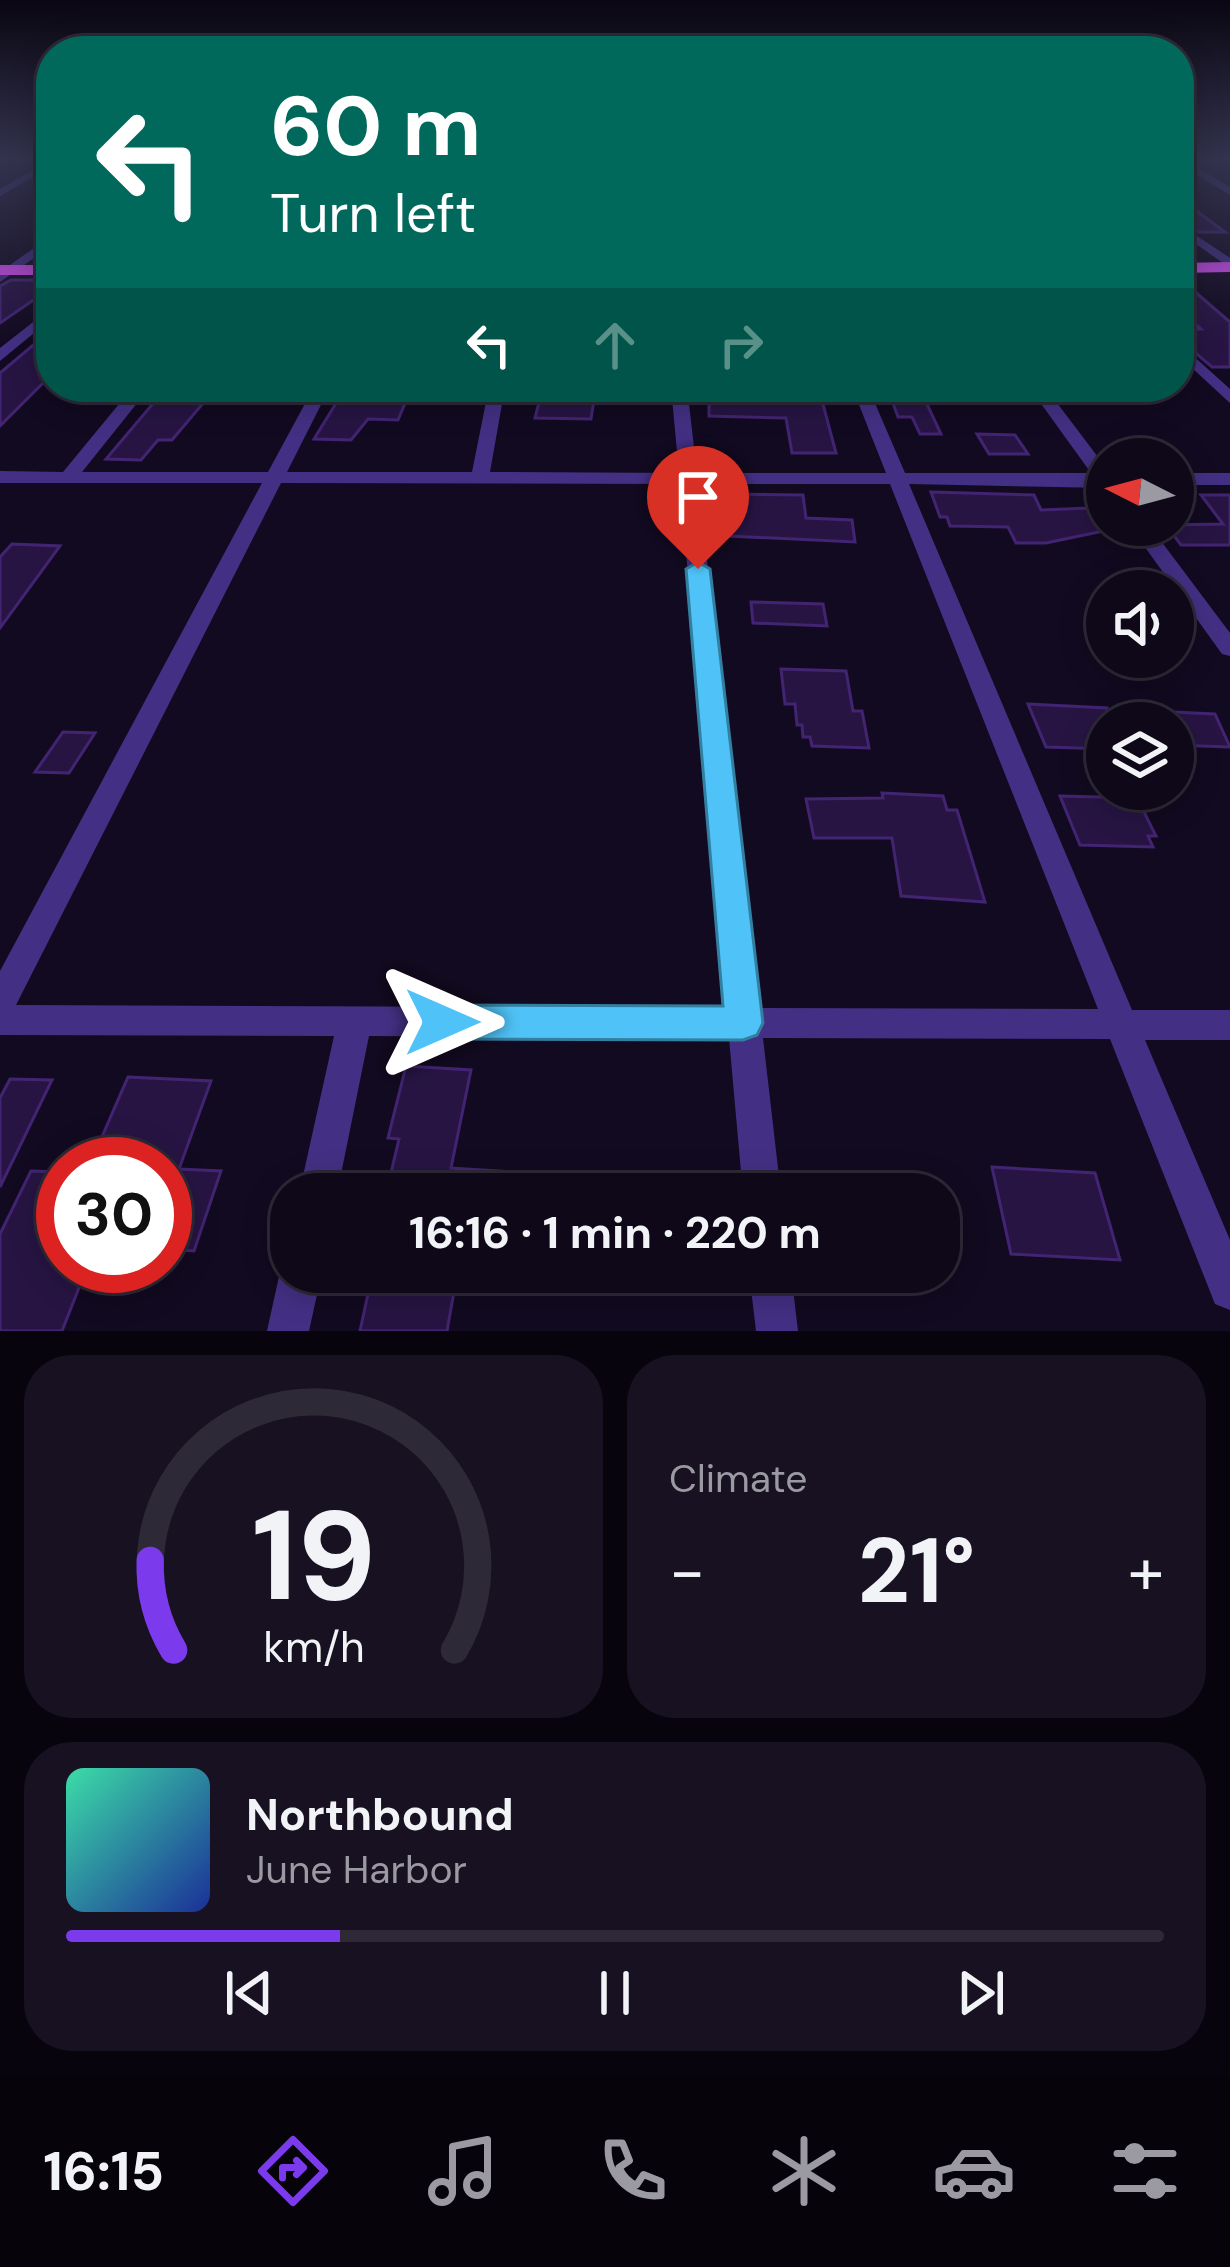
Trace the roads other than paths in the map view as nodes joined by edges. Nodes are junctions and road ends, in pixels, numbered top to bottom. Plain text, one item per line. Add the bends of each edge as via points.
1 (1194, 238) edge
2 (36, 250) edge
3 (1230, 266) edge
4 (1194, 267) edge
5 (36, 271) edge
6 (3, 273) edge
7 (36, 324) edge
8 (0, 356) edge
9 (1194, 363) edge
10 (1230, 398) edge
11 (130, 402) edge
12 (314, 402) edge
13 (494, 402) edge
14 (681, 402) edge
15 (866, 402) edge
16 (1048, 402) edge
17 (1086, 453) edge
18 (0, 477) edge
19 (68, 477) junction
20 (274, 477) junction
21 (480, 478) junction
22 (689, 478) junction
23 (898, 478) junction
24 (1194, 479) edge
25 (1230, 479) edge
26 (1086, 480) edge
27 (1154, 546) edge
28 (1230, 649) edge
29 (0, 1004) edge
30 (0, 1020) edge
31 (356, 1022) junction
32 (743, 1023) junction
33 (1122, 1025) junction
34 (1230, 1025) edge
35 (323, 1173) edge
36 (760, 1173) edge
37 (1230, 1289) edge
38 (296, 1293) edge
39 (772, 1293) edge
40 (288, 1331) edge
41 (777, 1331) edge

1 - 3 street
2 - 6 street
3 - 4 main road
5 - 6 main road
7 - 8 street
9 - 10 street
11 - 19 street
12 - 20 street
13 - 21 street
14 - 22 street
15 - 23 street
16 - 17 street
18 - 19 street
19 - 20 street
20 - 21 street
20 - 29 street
21 - 22 street
22 - 23 street
22 - 32 street
23 - 26 street
23 - 33 street
24 - 25 street
27 - 28 street
30 - 31 street
31 - 32 street
31 - 35 street
32 - 33 street
32 - 36 street
33 - 34 street
33 - 37 street
38 - 40 street
39 - 41 street

